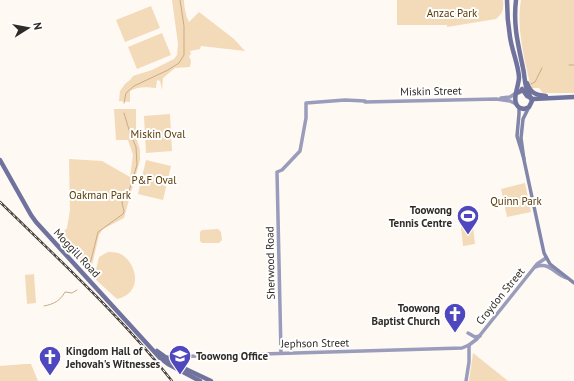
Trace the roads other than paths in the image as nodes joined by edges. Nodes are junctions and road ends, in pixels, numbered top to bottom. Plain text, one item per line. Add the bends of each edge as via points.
1 (516, 0) edge
2 (508, 2) edge
3 (509, 25) junction
4 (522, 68) junction
5 (516, 93) junction
6 (528, 93) junction
7 (549, 97) junction
8 (574, 97) edge
9 (496, 99) junction
10 (531, 104) junction
11 (517, 106) junction
12 (524, 160) junction
13 (1, 163) edge
14 (277, 172) joint
15 (546, 258) junction
16 (534, 268) junction
17 (568, 278) junction
18 (574, 283) edge
19 (468, 333) dead end
20 (480, 336) junction
21 (470, 345) junction
22 (281, 353) junction
23 (180, 356) junction
24 (162, 358) junction
25 (177, 365) junction
26 (200, 381) edge
27 (211, 381) edge
28 (466, 381) edge

1 - 4 highway via 517,39
2 - 3 highway
3 - 4 highway
3 - 5 highway via 518,74
4 - 6 highway
4 - 7 highway via 532,92
5 - 6 highway via 521,90
5 - 9 main road, Miskin Street via 510,97
5 - 11 highway
6 - 7 highway via 536,97
6 - 10 highway
7 - 8 highway
8 - 10 highway via 538,100
9 - 11 main road, Miskin Street via 510,101
9 - 14 main road, Miskin Street via 306,103 300,151
10 - 11 highway via 526,109
10 - 12 main road via 521,128
11 - 12 main road via 517,138
12 - 15 main road
13 - 24 highway, Moggill Road via 36,222
14 - 22 main road, Sherwood Road
15 - 16 main road, Croydon Street
15 - 17 main road
16 - 17 main road via 545,265
16 - 20 main road, Croydon Street
17 - 18 main road
19 - 20 main road via 475,337
20 - 21 main road, Croydon Street
21 - 22 main road, Jephson Street via 454,349
21 - 28 main road
22 - 23 main road, Jephson Street
23 - 24 main road, Jephson Street
23 - 25 main road
24 - 25 highway
24 - 26 highway via 168,364
25 - 27 highway

